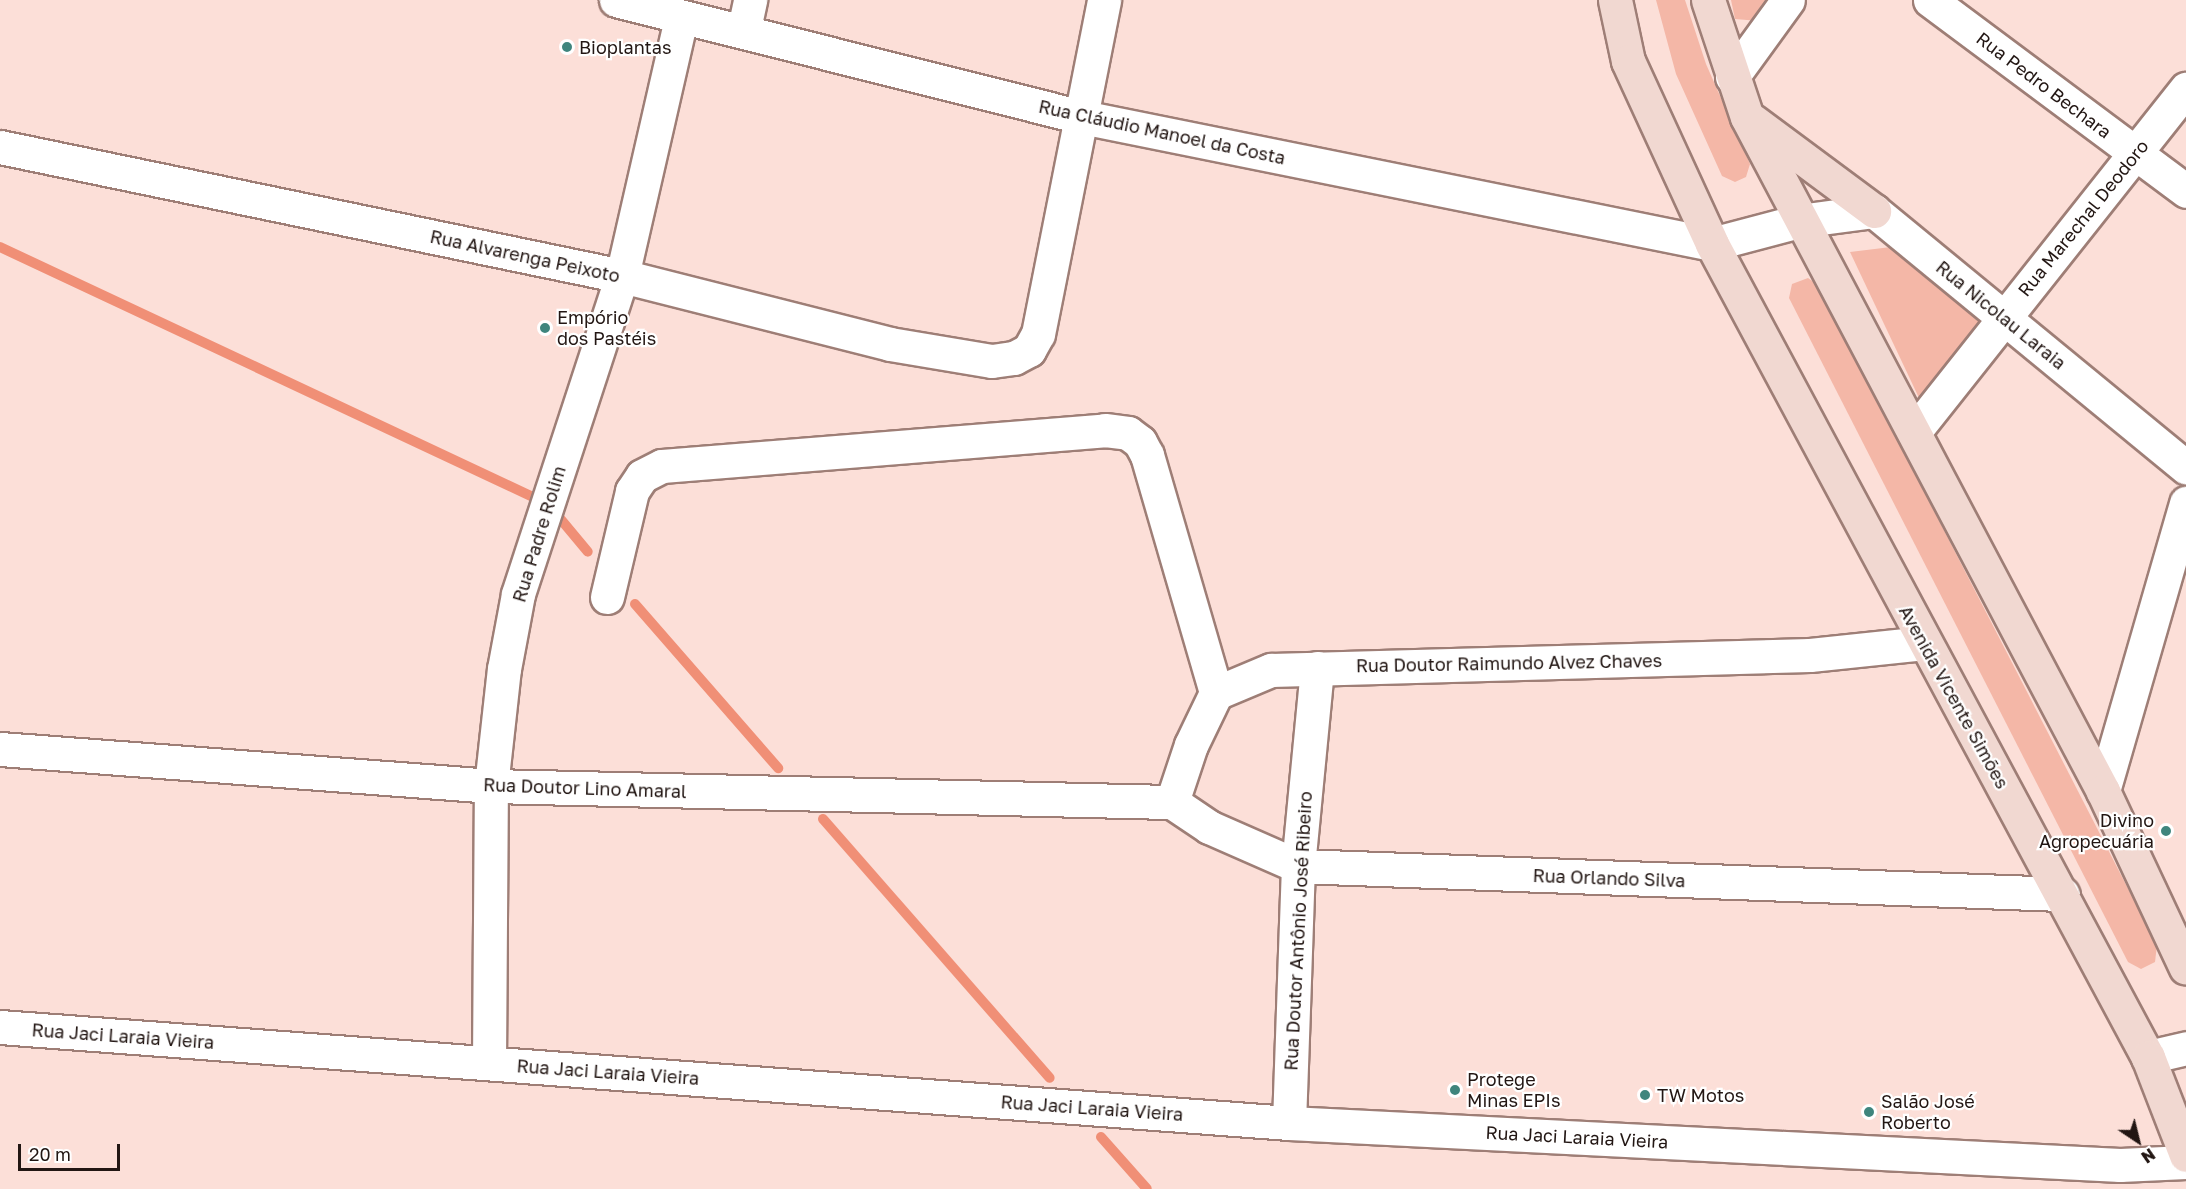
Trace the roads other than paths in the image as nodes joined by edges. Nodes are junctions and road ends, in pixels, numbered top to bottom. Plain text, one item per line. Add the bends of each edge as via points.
1 (620, 0) edge
2 (1104, 0) edge
3 (1615, 0) edge
4 (1708, 0) edge
5 (1788, 0) edge
6 (1930, 0) edge
7 (747, 14) edge
8 (681, 18) junction
9 (1732, 77) junction
10 (2186, 89) edge
11 (1082, 117) junction
12 (1747, 117) junction
13 (0, 147) edge
14 (2135, 153) junction
15 (2186, 191) edge
16 (1874, 211) junction
17 (1799, 221) junction
18 (1712, 244) junction
19 (622, 276) junction
20 (2004, 317) junction
21 (1914, 432) junction
22 (2186, 467) edge
23 (2186, 502) edge
24 (607, 597) dead end
25 (1924, 643) junction
26 (1317, 668) junction
27 (1216, 693) junction
28 (0, 749) edge
29 (491, 786) junction
30 (2103, 791) junction
31 (1172, 802) junction
32 (1298, 866) junction
33 (2062, 894) junction
34 (2186, 968) edge
35 (0, 1027) edge
36 (2186, 1048) edge
37 (2148, 1057) junction
38 (489, 1063) junction
39 (1289, 1123) junction
40 (2186, 1155) edge
41 (2186, 1162) edge

1 - 8 street, Rua Cláudio Manoel da Costa
2 - 11 street
3 - 18 main road, Avenida Vicente Simões via 1628,61
4 - 9 main road
5 - 9 street
6 - 14 street, Rua Pedro Bechara
7 - 8 street, Rua Cláudio Manoel da Costa
7 - 11 street, Rua Cláudio Manoel da Costa
8 - 19 street, Rua Padre Rolim
9 - 12 main road
10 - 14 street, Rua Marechal Deodoro
11 - 18 street, Rua Cláudio Manoel da Costa
11 - 19 street, Rua Alvarenga Peixoto via 1038,334 1029,350 1014,358 992,361 890,344
12 - 16 main road
12 - 17 main road
13 - 19 street, Rua Alvarenga Peixoto
14 - 15 street, Rua Pedro Bechara
14 - 20 street, Rua Marechal Deodoro
16 - 17 street
16 - 20 street, Rua Nicolau Laraia
17 - 18 street
17 - 21 main road
18 - 25 main road, Avenida Vicente Simões
19 - 29 street, Rua Padre Rolim via 518,594 504,669
20 - 21 street, Rua Marechal Deodoro
20 - 22 street, Rua Nicolau Laraia
21 - 30 main road
23 - 30 street
24 - 27 street via 632,491 642,476 662,466 1105,430 1128,433 1140,442 1147,455
25 - 26 street, Rua Doutor Raimundo Alvez Chaves via 1810,655
25 - 33 main road, Avenida Vicente Simões
26 - 27 street, Rua Doutor Raimundo Alvez Chaves via 1271,670
26 - 32 street, Rua Doutor Antônio José Ribeiro
27 - 31 street via 1191,745
28 - 29 street, Rua Doutor Lino Amaral
29 - 31 street, Rua Doutor Lino Amaral
29 - 38 street, Rua Padre Rolim
30 - 34 main road
31 - 32 street, Rua Orlando Silva via 1209,827
32 - 33 street, Rua Orlando Silva
32 - 39 street, Rua Doutor Antônio José Ribeiro
33 - 37 main road, Avenida Vicente Simões
35 - 38 street, Rua Jaci Laraia Vieira
36 - 37 street
37 - 40 main road, Avenida Vicente Simões
38 - 39 street, Rua Jaci Laraia Vieira
39 - 41 street, Rua Jaci Laraia Vieira via 2120,1165

